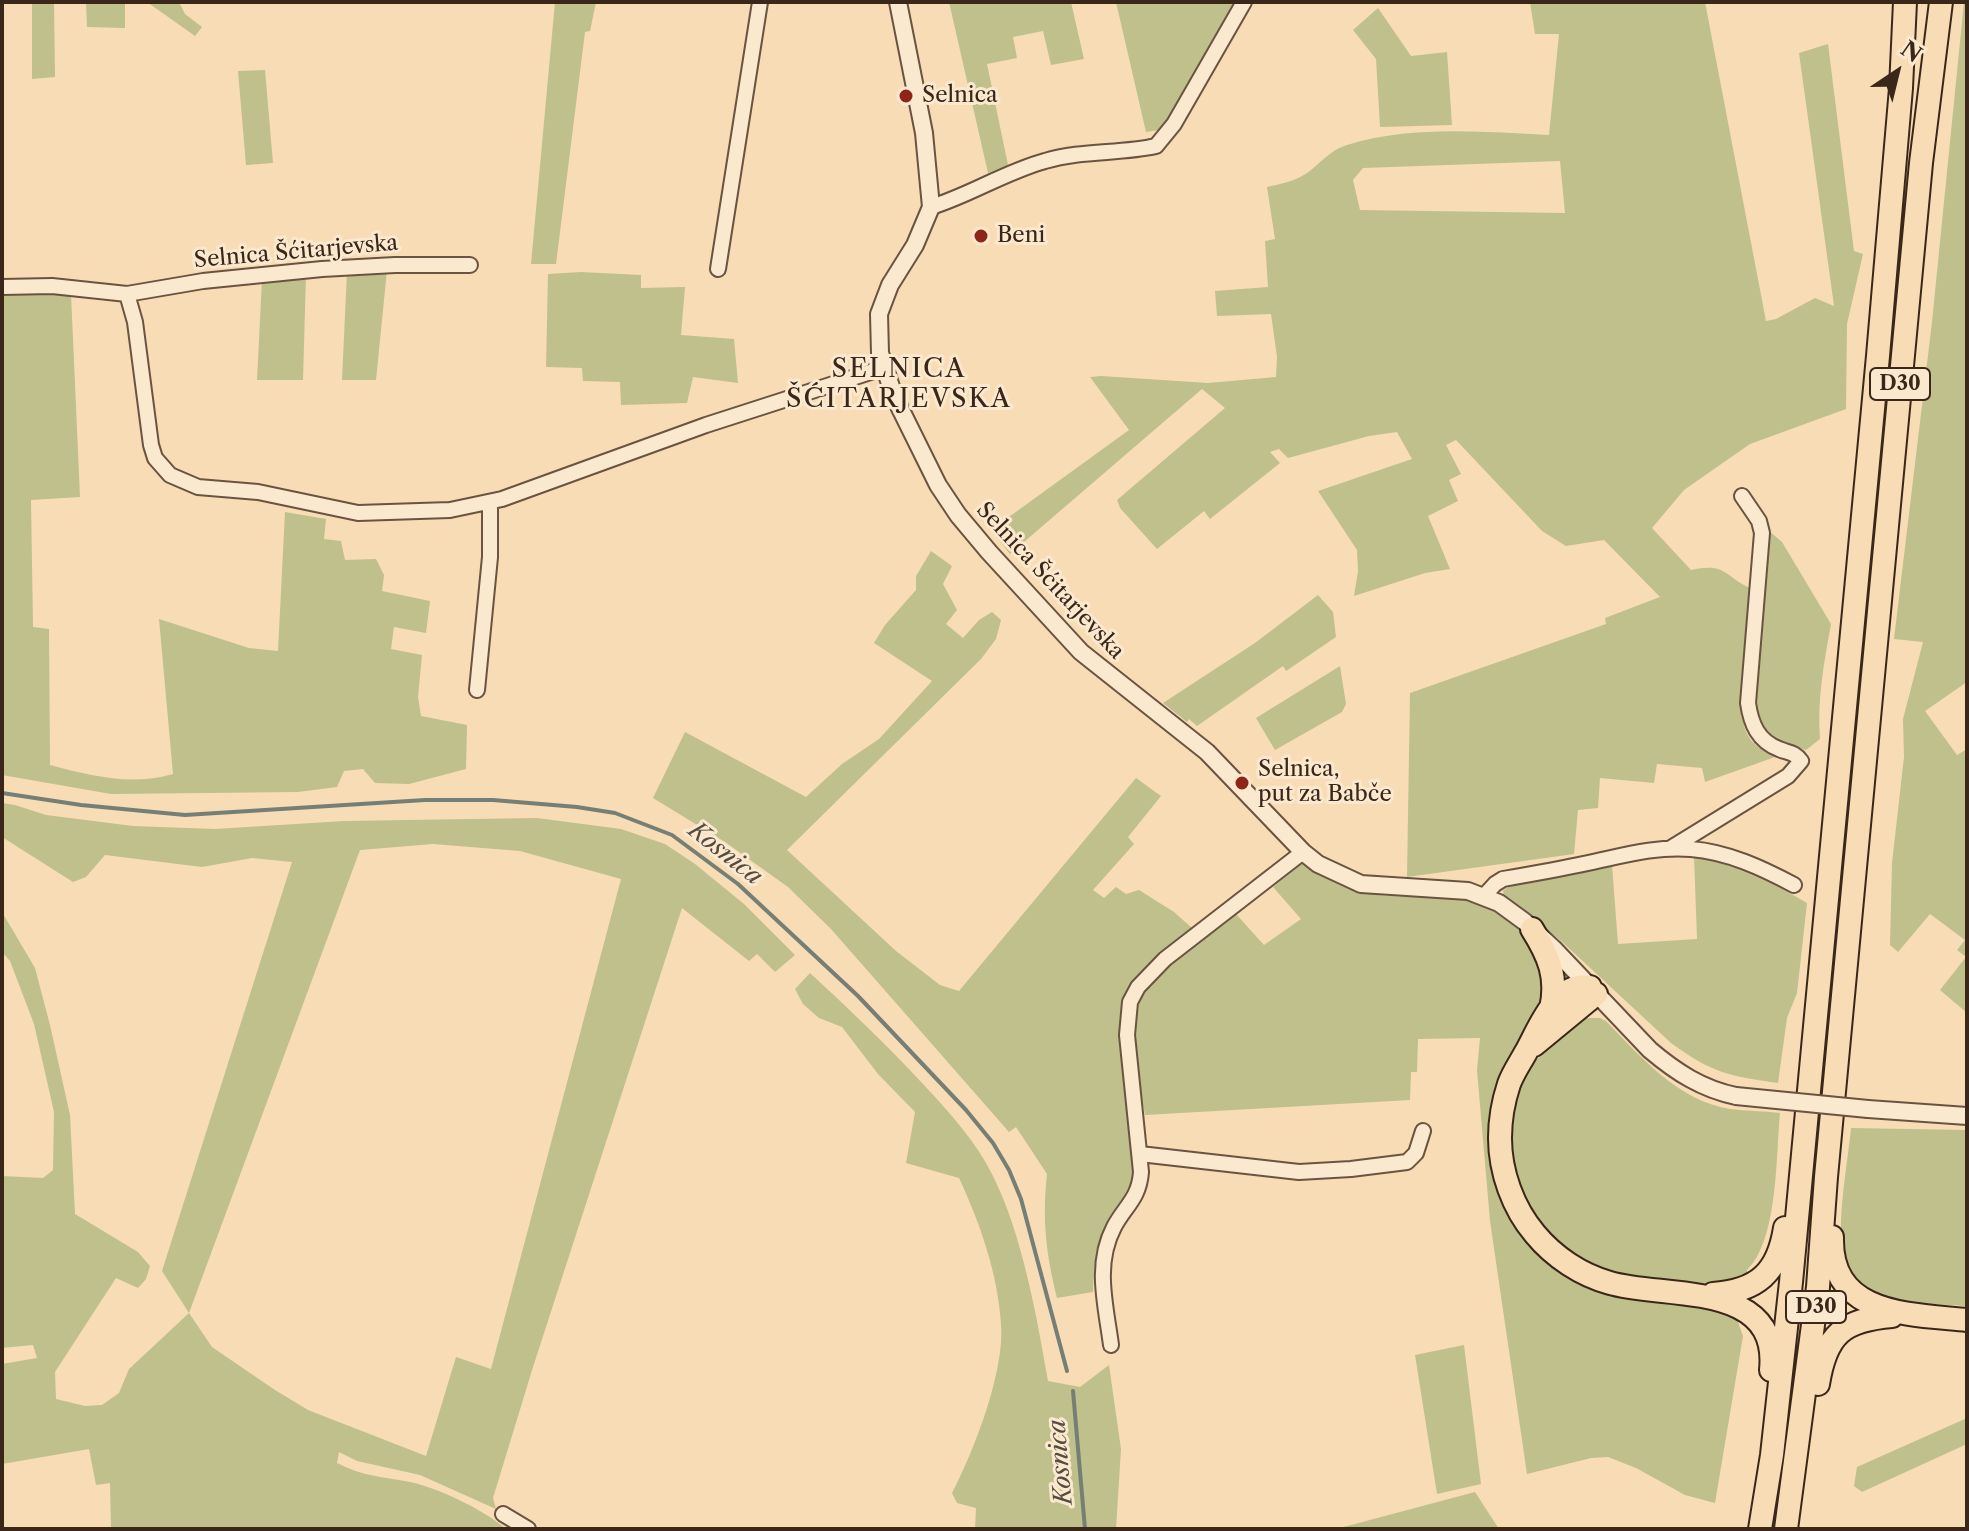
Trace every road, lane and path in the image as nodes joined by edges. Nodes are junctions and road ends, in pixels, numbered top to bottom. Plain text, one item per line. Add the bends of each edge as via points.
1 (760, 2) edge
2 (898, 2) edge
3 (1244, 2) edge
4 (1905, 2) edge
5 (1941, 2) edge
6 (931, 207) junction
7 (470, 265) dead end
8 (718, 269) dead end
9 (2, 287) edge
10 (127, 294) junction
11 (883, 368) junction
12 (1742, 496) dead end
13 (490, 502) junction
14 (477, 690) dead end
15 (1671, 848) junction
16 (1303, 852) junction
17 (1794, 885) dead end
18 (1484, 896) junction
19 (1532, 929) junction
20 (1593, 991) junction
21 (1551, 1009) junction
22 (1527, 1050) junction
23 (1967, 1116) edge
24 (1423, 1131) dead end
25 (1140, 1154) junction
26 (1826, 1177) junction
27 (1800, 1184) junction
28 (1704, 1295) junction
29 (1910, 1315) junction
30 (1967, 1320) edge
31 (1111, 1345) dead end
32 (1775, 1427) junction
33 (1799, 1437) junction
34 (503, 1514) dead end
35 (528, 1529) edge
36 (1760, 1529) edge
37 (1786, 1529) edge

1 - 8 street
2 - 6 street, Selnica Šćitarjevska via 924,133
3 - 6 street via 1156,146 1049,159
4 - 27 main road, D30 via 1878,356
5 - 26 main road, D30 via 1919,179
6 - 11 street, Selnica Šćitarjevska via 879,314
7 - 10 street, Selnica Šćitarjevska via 322,269
9 - 10 street, Selnica Šćitarjevska
10 - 13 street via 151,445 176,479 358,513 450,510
11 - 13 street
11 - 16 street, Selnica Šćitarjevska via 938,485 989,552 1081,652 1207,752
12 - 15 street via 1762,533 1748,703 1751,721 1768,743 1801,761 1788,776
13 - 14 street
15 - 17 street via 1726,856
15 - 18 street via 1503,879
16 - 18 street, Selnica Šćitarjevska via 1361,884
16 - 25 street via 1165,959 1138,987 1130,1002 1127,1035
18 - 19 street
19 - 20 street
19 - 21 main road via 1554,977
20 - 21 main road via 1582,986
20 - 22 main road
20 - 23 street, bridge via 1666,1063 1705,1088 1736,1096
21 - 22 main road
22 - 28 main road via 1509,1084 1500,1140 1506,1181 1528,1224 1551,1251 1596,1278
24 - 25 street via 1407,1162 1351,1169 1299,1172
25 - 31 street via 1140,1188 1105,1251 1102,1299
26 - 29 main road via 1833,1258 1840,1276 1858,1298
26 - 33 main road, D30
27 - 28 main road via 1786,1216 1780,1252 1767,1274 1739,1291
27 - 32 main road, D30
28 - 32 main road via 1743,1309 1764,1330 1771,1349
29 - 30 main road
29 - 33 main road via 1865,1318 1837,1335 1822,1363 1815,1404
32 - 36 main road, D30
33 - 37 main road, D30
34 - 35 street

